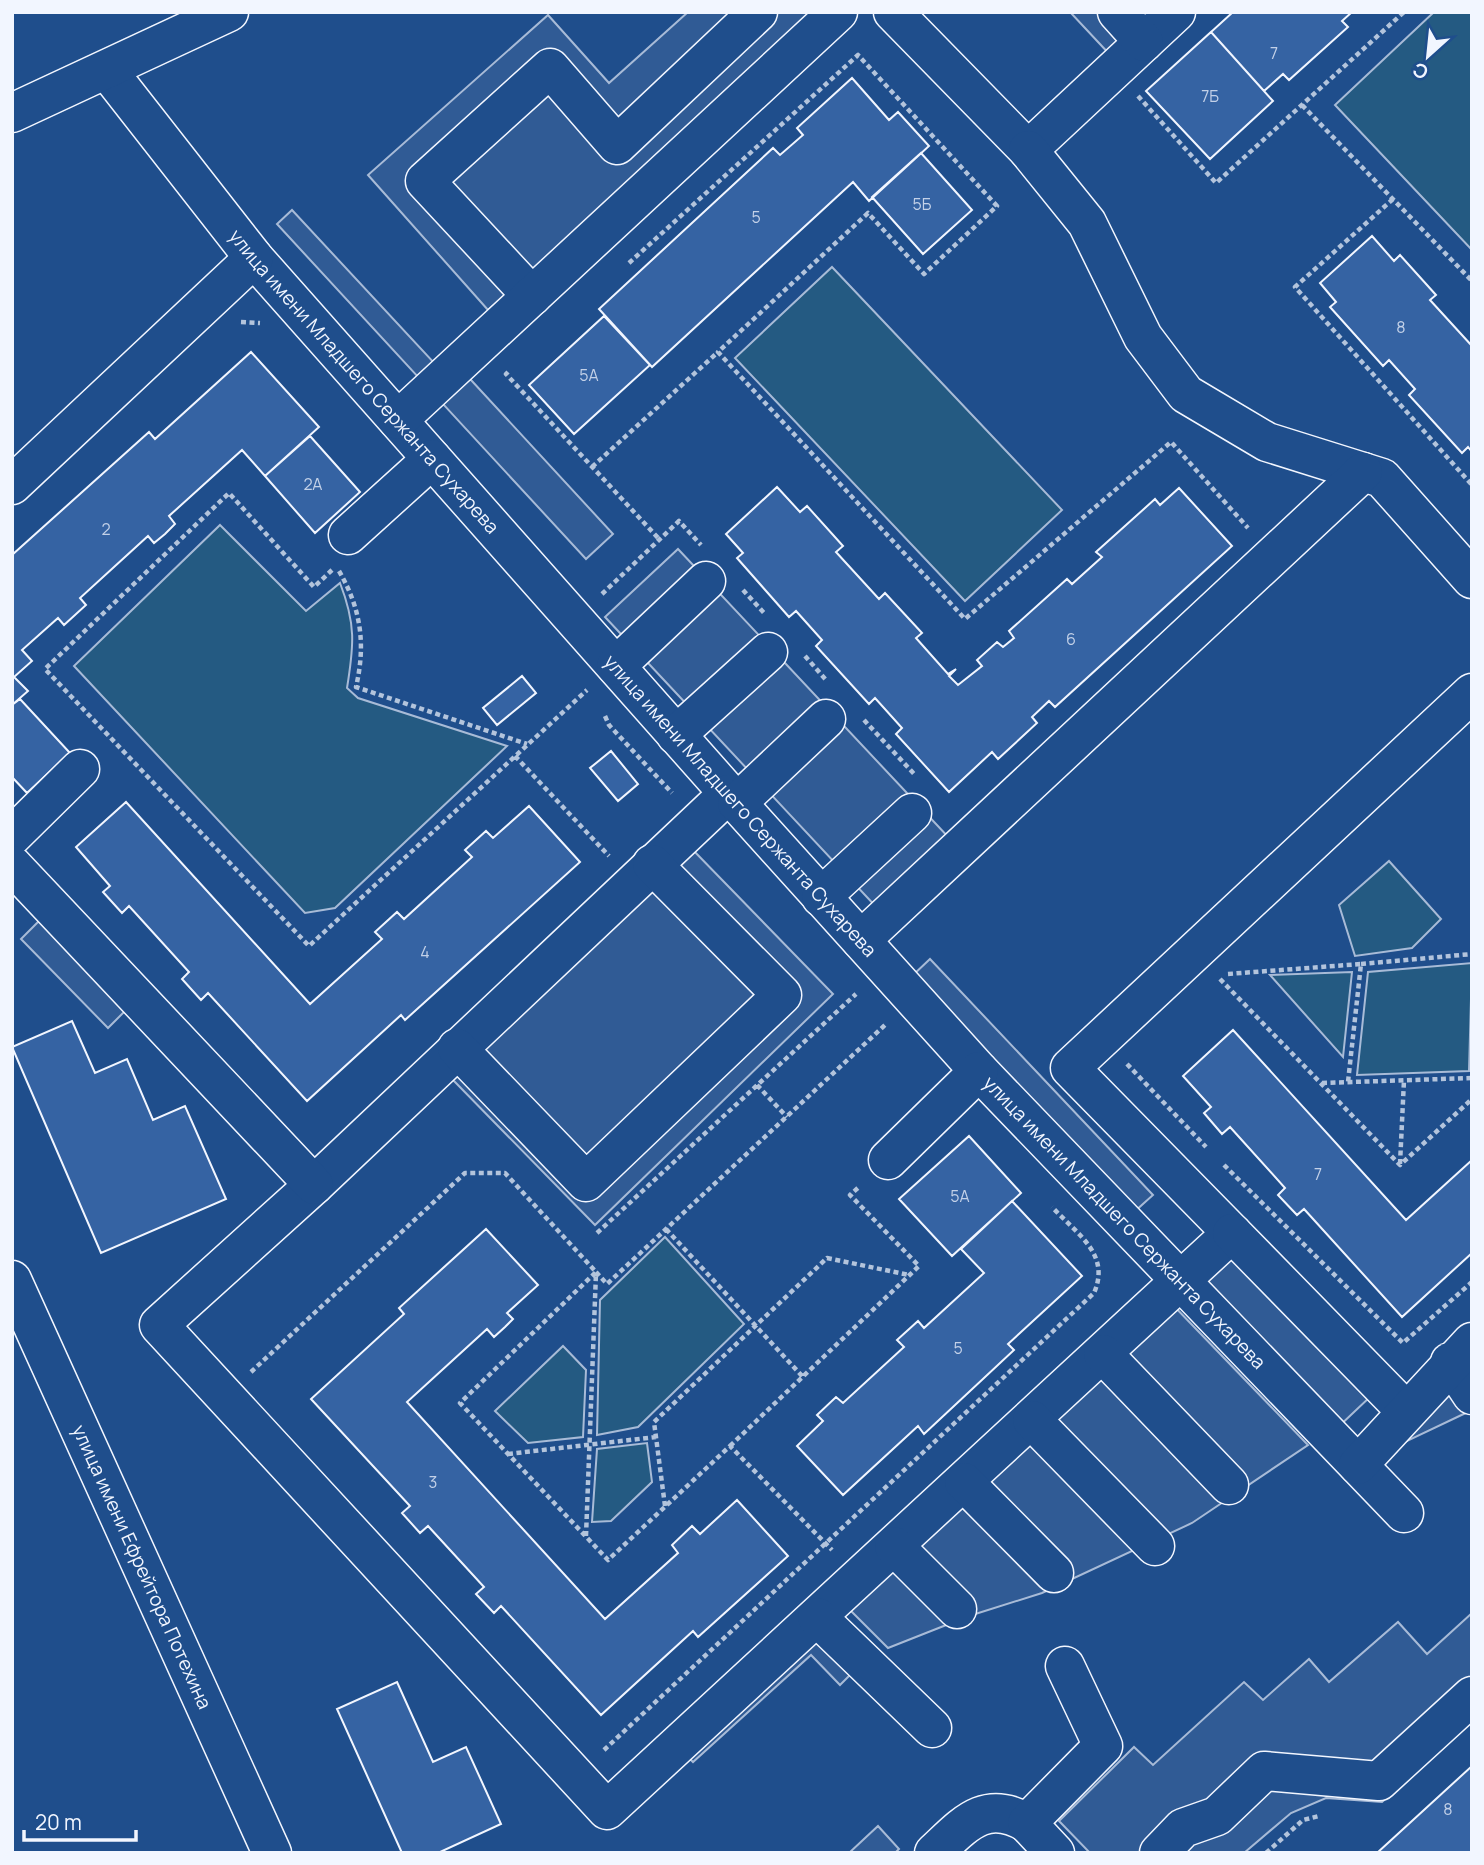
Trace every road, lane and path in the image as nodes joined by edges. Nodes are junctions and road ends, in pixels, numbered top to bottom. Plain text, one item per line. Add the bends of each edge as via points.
1 (229, 12) edge
2 (758, 12) edge
3 (893, 12) edge
4 (1117, 12) edge
5 (1176, 12) edge
6 (1404, 12) edge
7 (824, 17) edge
8 (1144, 42) junction
9 (107, 70) junction
10 (1130, 87) dead end
11 (1302, 105) junction
12 (12, 113) edge
13 (1028, 150) junction
14 (1393, 200) junction
15 (254, 258) junction
16 (620, 271) dead end
17 (1472, 281) edge
18 (532, 296) junction
19 (237, 322) dead end
20 (263, 323) dead end
21 (718, 352) junction
22 (516, 365) dead end
23 (398, 420) junction
24 (432, 459) junction
25 (592, 467) junction
26 (1363, 472) junction
27 (12, 485) edge
28 (1472, 485) edge
29 (1251, 531) dead end
30 (348, 535) dead end
31 (660, 540) junction
32 (716, 572) junction
33 (1472, 579) edge
34 (575, 620) junction
35 (781, 642) junction
36 (605, 681) junction
37 (1472, 693) edge
38 (600, 705) dead end
39 (837, 705) junction
40 (676, 735) junction
41 (528, 744) junction
42 (127, 755) junction
43 (515, 756) junction
44 (117, 764) dead end
45 (80, 769) dead end
46 (918, 798) joint
47 (733, 799) junction
48 (698, 822) junction
49 (12, 836) edge
50 (614, 862) dead end
51 (652, 863) junction
52 (12, 864) edge
53 (821, 897) junction
54 (861, 940) junction
55 (1472, 954) edge
56 (1361, 964) junction
57 (847, 984) dead end
58 (856, 994) junction
59 (863, 1002) dead end
60 (878, 1017) dead end
61 (885, 1025) junction
62 (894, 1034) dead end
63 (457, 1048) junction
64 (1134, 1053) dead end
65 (979, 1071) junction
66 (1472, 1078) edge
67 (1404, 1080) junction
68 (1348, 1082) junction
69 (1321, 1083) junction
70 (757, 1085) junction
71 (1472, 1098) edge
72 (787, 1117) junction
73 (888, 1160) joint
74 (1400, 1165) junction
75 (314, 1185) junction
76 (1044, 1198) dead end
77 (666, 1229) junction
78 (597, 1233) dead end
79 (1232, 1233) junction
80 (596, 1272) junction
81 (909, 1275) junction
82 (12, 1280) edge
83 (1181, 1282) junction
84 (1472, 1282) edge
85 (756, 1325) junction
86 (1461, 1352) edge
87 (1103, 1354) junction
88 (803, 1377) junction
89 (243, 1379) dead end
90 (1472, 1395) edge
91 (1406, 1411) junction
92 (1032, 1420) junction
93 (656, 1437) junction
94 (589, 1443) junction
95 (730, 1446) junction
96 (508, 1454) junction
97 (1358, 1465) junction
98 (964, 1482) junction
99 (1228, 1485) dead end
100 (665, 1507) junction
101 (1404, 1513) dead end
102 (586, 1536) junction
103 (825, 1543) junction
104 (894, 1546) junction
105 (1155, 1546) dead end
106 (1054, 1573) dead end
107 (860, 1578) junction
108 (957, 1609) dead end
109 (817, 1617) junction
110 (1065, 1666) dead end
111 (1472, 1696) edge
112 (932, 1728) dead end
113 (603, 1751) dead end
114 (1027, 1823) junction
115 (1183, 1844) edge
116 (272, 1853) edge
117 (934, 1853) edge
118 (1055, 1853) edge

1 - 9 street
2 - 18 street via 618,145 550,68 425,181
3 - 13 street
4 - 8 street
5 - 8 street
6 - 11 path
7 - 18 street
8 - 13 street
9 - 12 street
9 - 15 street, улица имени Младшего Сержанта Сухарева
10 - 11 path via 1216,183
11 - 14 path
13 - 26 street via 1087,223 1143,337 1186,394 1267,442
14 - 17 path
14 - 28 path via 1295,287
15 - 23 street, улица имени Младшего Сержанта Сухарева
15 - 27 street
16 - 21 path via 859,55 997,206 924,274 868,213
18 - 23 street
19 - 20 path
21 - 25 path
21 - 29 path via 965,619 1171,442
22 - 25 path via 506,374
23 - 24 street, улица имени Младшего Сержанта Сухарева
24 - 30 street
24 - 34 street, улица имени Младшего Сержанта Сухарева
25 - 31 path
26 - 33 street via 1381,478
26 - 54 street
31 - 32 path via 679,522
31 - 34 path
32 - 35 path
32 - 36 street
34 - 36 street, улица имени Младшего Сержанта Сухарева
35 - 39 path
35 - 40 street
36 - 40 street, улица имени Младшего Сержанта Сухарева
36 - 41 path via 591,686
37 - 79 street via 1070,1068
38 - 48 path via 609,724
39 - 46 path
39 - 47 street
40 - 47 street, улица имени Младшего Сержанта Сухарева
41 - 42 path via 356,687 362,658 361,624 354,596 337,566 314,587 229,494 45,669
41 - 43 path
42 - 43 path via 309,946
42 - 44 path
43 - 50 path
45 - 49 street
46 - 53 street
47 - 48 street
47 - 53 street, улица имени Младшего Сержанта Сухарева
48 - 51 street
51 - 63 street
51 - 63 street via 782,995 586,1182
52 - 75 street
53 - 54 street, улица имени Младшего Сержанта Сухарева
54 - 65 street, улица имени Младшего Сержанта Сухарева
55 - 56 path
56 - 68 path
56 - 69 path via 1217,975
57 - 58 path
58 - 59 path
58 - 70 path
60 - 61 path
61 - 62 path
61 - 72 path
63 - 75 street
64 - 84 path via 1125,1062 1404,1343
65 - 73 street
65 - 83 street, улица имени Младшего Сержанта Сухарева
66 - 67 path
67 - 68 path
67 - 74 path
68 - 69 path
69 - 74 path
70 - 72 path
70 - 78 path
71 - 74 path
72 - 77 path
73 - 81 path via 850,1195 919,1266
75 - 109 street via 159,1325 607,1810
76 - 103 path via 1099,1258 1101,1277 1094,1293
77 - 80 path via 607,1284
77 - 85 path
79 - 83 street
79 - 91 street
80 - 89 path via 505,1172 465,1173
80 - 94 path
80 - 96 path via 460,1403
81 - 85 path via 827,1258
81 - 88 path
82 - 116 street, улица имени Ефрейтора Потехина
83 - 87 street
83 - 97 street, улица имени Младшего Сержанта Сухарева
85 - 88 path
85 - 93 path via 654,1422
86 - 90 street
86 - 91 street
87 - 92 street
87 - 99 street
88 - 95 path
91 - 97 street
92 - 98 street
92 - 105 street
93 - 94 path
93 - 100 path
94 - 96 path
94 - 102 path
95 - 100 path
95 - 103 path
96 - 102 path
97 - 101 street, улица имени Младшего Сержанта Сухарева
98 - 104 street
98 - 106 street
100 - 102 path via 608,1560
103 - 107 path
103 - 113 path
104 - 107 street
104 - 108 street
107 - 109 street
109 - 112 street
110 - 114 street via 1102,1746
111 - 115 street via 1379,1781 1264,1770
114 - 117 street via 1010,1813 972,1818
114 - 118 street

